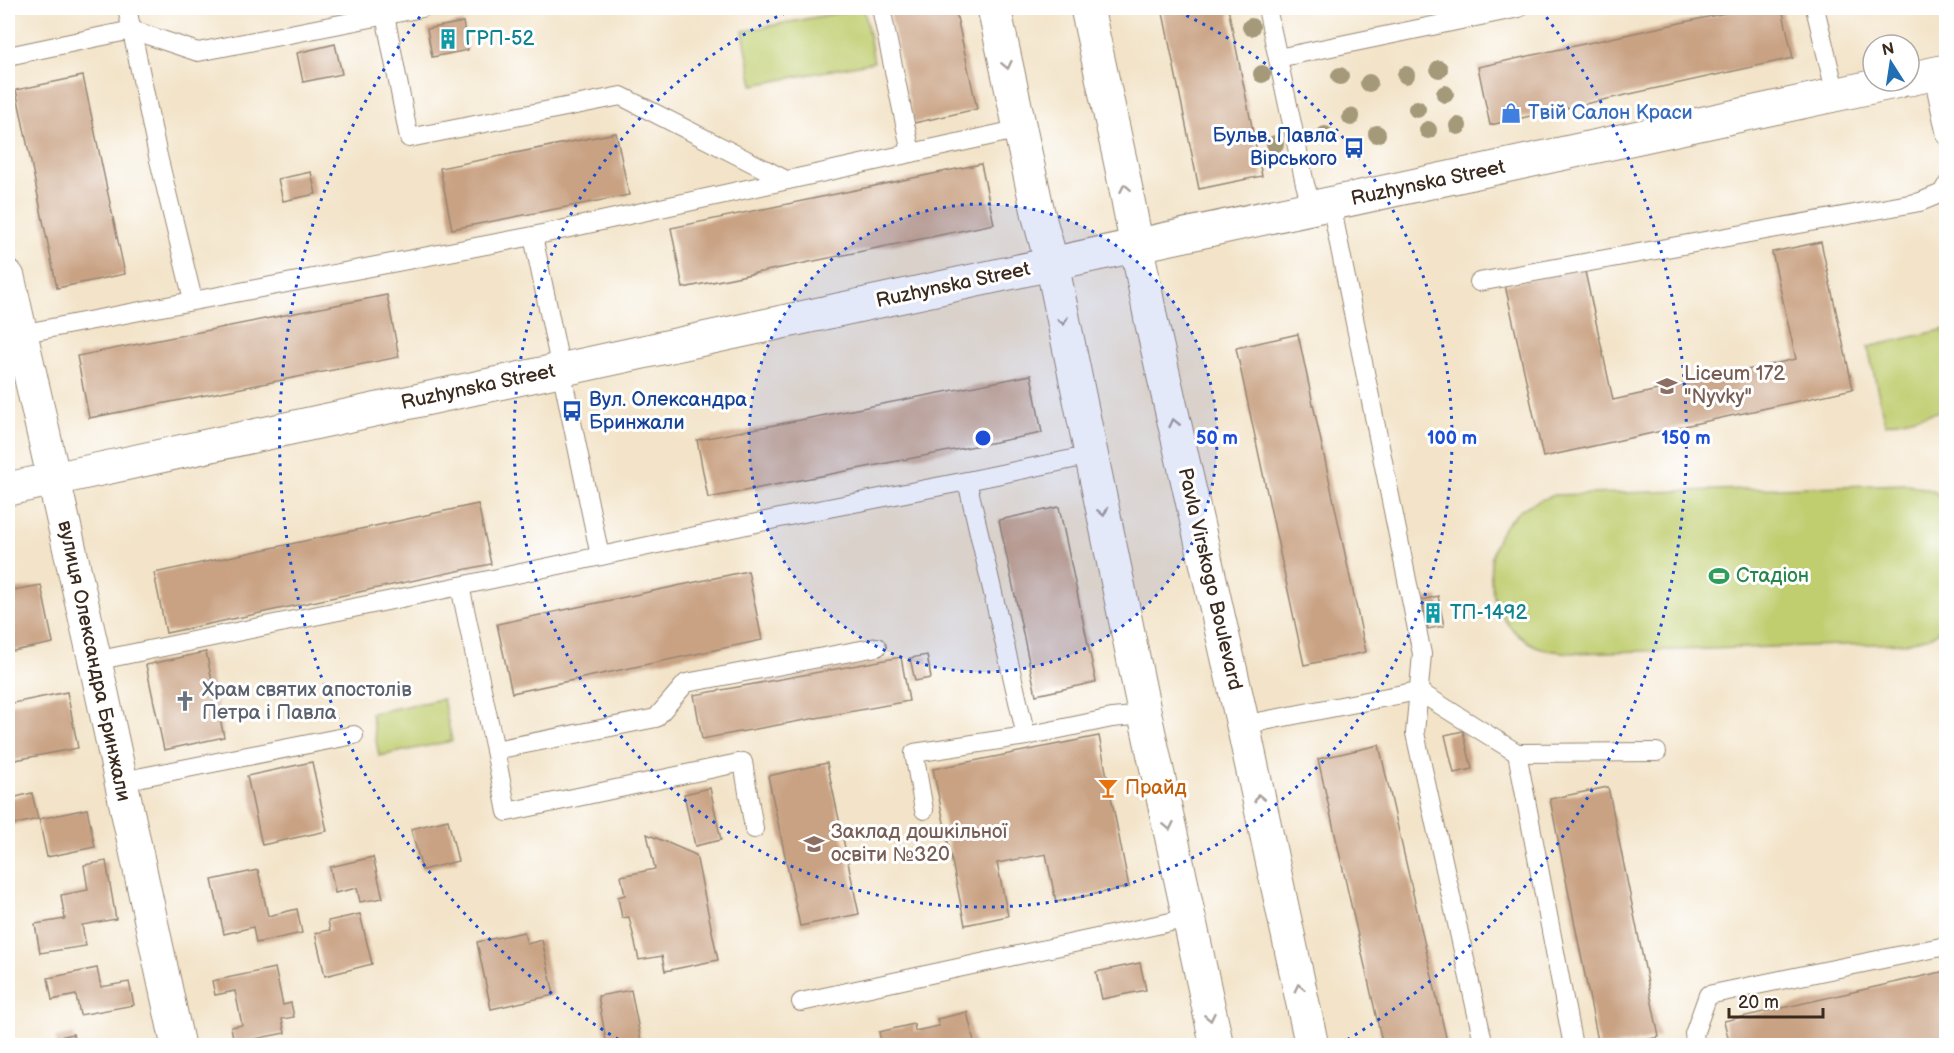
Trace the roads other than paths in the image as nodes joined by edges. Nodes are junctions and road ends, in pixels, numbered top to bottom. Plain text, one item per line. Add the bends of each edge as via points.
1 (127, 8) edge
2 (422, 8) edge
3 (881, 8) edge
4 (994, 8) edge
5 (1087, 8) edge
6 (1267, 8) edge
7 (1519, 8) edge
8 (1815, 8) edge
9 (385, 15) junction
10 (132, 30) junction
11 (8, 56) edge
12 (1278, 58) junction
13 (1930, 74) edge
14 (1861, 89) edge
15 (1836, 95) junction
16 (1021, 129) junction
17 (1947, 136) edge
18 (911, 153) junction
19 (786, 180) junction
20 (1947, 186) edge
21 (1322, 206) junction
22 (533, 236) junction
23 (1136, 246) junction
24 (1052, 264) junction
25 (8, 277) edge
26 (1479, 282) dead end
27 (193, 300) junction
28 (20, 334) junction
29 (562, 369) junction
30 (1092, 455) junction
31 (54, 479) junction
32 (967, 481) junction
33 (8, 489) edge
34 (600, 556) junction
35 (460, 586) junction
36 (877, 647) dead end
37 (95, 661) junction
38 (1418, 691) junction
39 (1145, 715) junction
40 (1243, 725) junction
41 (354, 735) dead end
42 (1026, 736) junction
43 (495, 750) junction
44 (1657, 752) dead end
45 (1517, 753) junction
46 (121, 783) junction
47 (924, 810) dead end
48 (754, 829) dead end
49 (1188, 918) junction
50 (1947, 946) edge
51 (801, 1002) dead end
52 (178, 1046) edge
53 (1217, 1046) edge
54 (1312, 1046) edge
55 (1484, 1046) edge
56 (1573, 1046) edge
57 (1696, 1046) edge

1 - 10 lane
2 - 9 lane
3 - 18 lane
4 -> 16 street
23 -> 5 street, Pavla Virskogo Boulevard
6 - 12 lane
7 - 12 lane
8 - 15 lane
9 - 10 lane via 198,52
9 - 19 lane via 409,138 621,96
10 - 11 lane
10 - 27 lane
12 - 21 lane via 1305,184
13 - 17 lane
14 - 15 street, Ruzhynska Street
15 - 21 street, Ruzhynska Street
16 - 18 lane
16 - 24 street
18 - 19 lane
19 - 22 lane
20 - 26 lane via 1942,193 1920,202
21 - 23 street, Ruzhynska Street
21 - 38 lane via 1422,654
22 - 27 lane
22 - 29 lane
23 - 24 street, Ruzhynska Street
40 -> 23 street, Pavla Virskogo Boulevard
24 - 29 street, Ruzhynska Street
24 -> 30 street
25 - 28 street, вулиця Олександра Бринжали
27 - 28 lane
28 - 31 street, вулиця Олександра Бринжали
29 - 31 street, Ruzhynska Street
29 - 34 lane
30 - 32 lane
30 -> 39 street
31 - 33 street, Ruzhynska Street
31 - 37 street, вулиця Олександра Бринжали
32 - 34 lane
32 - 42 lane
34 - 35 lane
35 - 37 lane
35 - 43 lane
36 - 43 lane via 686,683 656,718
37 - 46 street, вулиця Олександра Бринжали
38 - 40 lane
38 - 45 lane
38 - 55 lane via 1415,732
39 - 42 lane
39 -> 49 street
54 -> 40 street, Pavla Virskogo Boulevard
41 - 46 lane
42 - 47 lane via 914,753
43 - 48 lane via 507,812 743,762
44 - 45 lane
45 - 56 lane
46 - 52 street, вулиця Олександра Бринжали
49 - 51 lane
49 -> 53 street
50 - 57 lane via 1708,996 1694,1034

